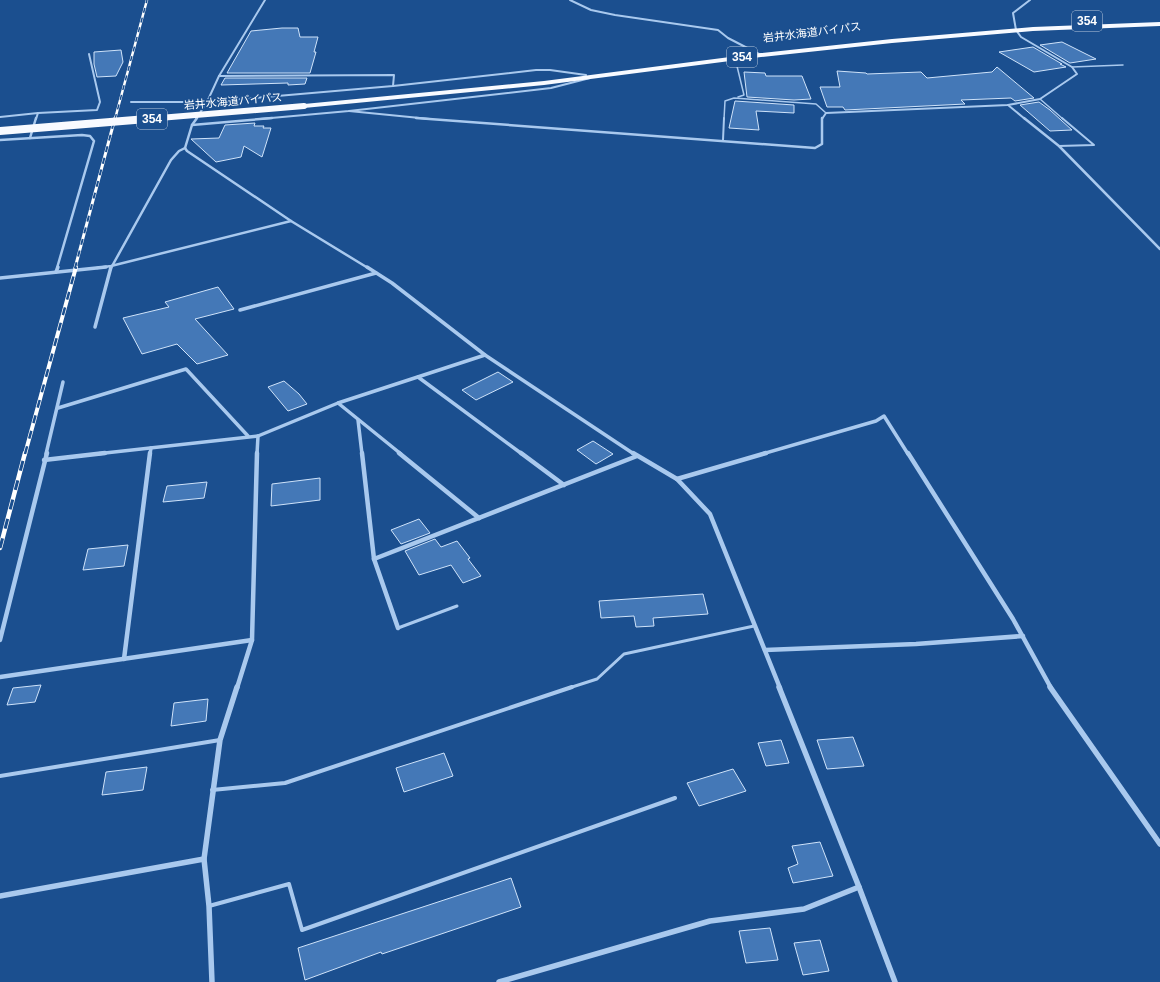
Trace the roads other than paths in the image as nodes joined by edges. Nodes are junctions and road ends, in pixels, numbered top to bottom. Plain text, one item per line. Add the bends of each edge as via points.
1 (265, 0) edge
2 (570, 0) edge
3 (1030, 0) edge
4 (1160, 19) edge
5 (1160, 24) edge
6 (1015, 27) junction
7 (955, 29) dead end
8 (810, 43) dead end
9 (755, 50) junction
10 (89, 54) dead end
11 (761, 55) junction
12 (735, 58) junction
13 (1124, 65) dead end
14 (1072, 67) junction
15 (586, 75) junction
16 (219, 76) junction
17 (598, 77) junction
18 (393, 86) junction
19 (468, 90) junction
20 (734, 98) junction
21 (1040, 99) junction
22 (131, 102) dead end
23 (207, 102) junction
24 (1008, 105) junction
25 (349, 111) junction
26 (38, 113) junction
27 (826, 113) junction
28 (1, 117) edge
29 (192, 125) junction
30 (0, 131) edge
31 (30, 138) junction
32 (0, 140) edge
33 (723, 140) junction
34 (1059, 146) junction
35 (185, 148) junction
36 (291, 222) junction
37 (1160, 249) edge
38 (111, 266) junction
39 (56, 272) junction
40 (376, 273) junction
41 (0, 278) edge
42 (240, 310) dead end
43 (95, 327) dead end
44 (485, 355) junction
45 (418, 378) junction
46 (62, 382) dead end
47 (338, 403) junction
48 (58, 408) junction
49 (358, 420) junction
50 (248, 436) junction
51 (258, 436) junction
52 (151, 448) junction
53 (637, 456) junction
54 (44, 460) junction
55 (677, 479) junction
56 (564, 485) junction
57 (479, 518) junction
58 (374, 559) junction
59 (457, 606) dead end
60 (754, 626) junction
61 (398, 628) joint
62 (1022, 636) junction
63 (0, 640) edge
64 (252, 640) junction
65 (765, 650) junction
66 (124, 659) junction
67 (0, 677) edge
68 (220, 740) junction
69 (0, 776) edge
70 (212, 790) junction
71 (675, 798) dead end
72 (1160, 844) edge
73 (204, 859) junction
74 (859, 887) junction
75 (0, 896) edge
76 (209, 906) junction
77 (212, 982) edge
78 (499, 982) edge
79 (895, 982) edge

1 - 16 street
2 - 9 street via 591,10 615,16 718,30 728,38
3 - 6 street via 1013,13
4 - 6 highway, 岩井水海道バイパス / 354
5 - 6 highway, 岩井水海道バイパス / 354
6 - 7 highway, 岩井水海道バイパス / 354
6 - 11 highway, 岩井水海道バイパス / 354
6 - 14 street via 1021,37
8 - 9 highway, 岩井水海道バイパス / 354
9 - 11 street
9 - 15 highway, 岩井水海道バイパス / 354
10 - 26 street via 100,102 97,110
11 - 12 highway, 岩井水海道バイパス / 354
12 - 17 highway, 岩井水海道バイパス / 354
12 - 20 lane via 744,95
13 - 14 lane
14 - 21 street via 1077,74
15 - 18 street via 536,70
15 - 19 highway, 岩井水海道バイパス / 354
16 - 18 street via 394,75
16 - 23 street
17 - 19 highway, 岩井水海道バイパス / 354
17 - 25 street via 551,88
18 - 23 street
19 - 30 highway, 岩井水海道バイパス / 354, bridge
20 - 27 lane via 816,104
20 - 33 lane via 725,101
21 - 24 street
21 - 34 lane via 1094,145
22 - 23 street
23 - 29 street
24 - 27 street
24 - 34 street
25 - 29 street
25 - 33 street
26 - 28 street
26 - 31 street
27 - 33 street via 822,117 822,144 815,148
29 - 35 street
31 - 32 street
31 - 39 street via 82,135 90,136 94,141
34 - 37 street
35 - 36 street via 211,169
35 - 38 street via 178,151 171,160
36 - 38 street
36 - 40 street
38 - 39 street
38 - 43 street
39 - 41 street
40 - 42 street
40 - 44 street
44 - 45 street
44 - 53 street
45 - 47 street
45 - 56 street
46 - 48 street
47 - 49 street
47 - 51 street
48 - 50 street via 186,368
48 - 54 street
49 - 57 street
49 - 58 street
50 - 51 street
50 - 52 street
51 - 64 street
52 - 54 street
52 - 66 street
53 - 55 street
53 - 56 street
54 - 63 street
55 - 60 street via 710,514
55 - 62 street via 876,421 884,416
56 - 57 street
57 - 58 street
58 - 61 street
59 - 61 lane
60 - 65 street
60 - 70 lane via 624,654 597,679 285,784
62 - 65 street via 916,644
62 - 72 street via 1052,691
64 - 66 street
64 - 68 street
65 - 74 street
66 - 67 street
68 - 69 lane
68 - 70 street
70 - 73 street
71 - 76 lane via 302,930 289,884
73 - 75 street
73 - 76 street
74 - 78 street via 804,909 710,921
74 - 79 street
76 - 77 street

